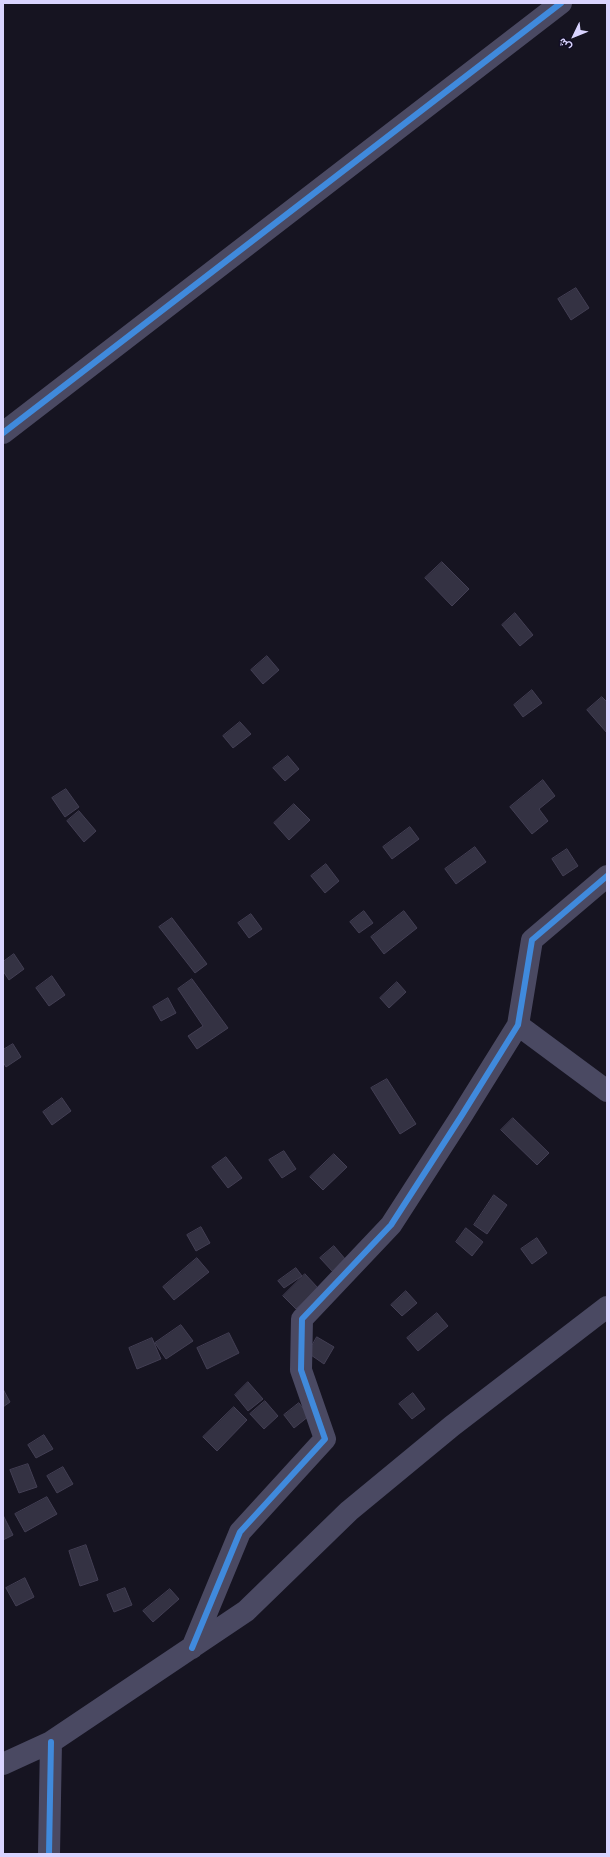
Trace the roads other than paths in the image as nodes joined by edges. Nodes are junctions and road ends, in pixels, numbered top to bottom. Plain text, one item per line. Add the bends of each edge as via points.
1 (561, 3) edge
2 (3, 433) edge
3 (607, 876) edge
4 (518, 1025) junction
5 (607, 1091) edge
6 (607, 1307) edge
7 (192, 1648) junction
8 (51, 1742) junction
9 (3, 1764) edge
10 (49, 1854) edge

1 - 2 street
3 - 4 street via 532,940
4 - 5 street
4 - 7 street via 391,1225 302,1319 301,1370 325,1439 240,1532
6 - 7 street via 452,1426 350,1511 246,1612
7 - 8 street
8 - 9 street
8 - 10 street

